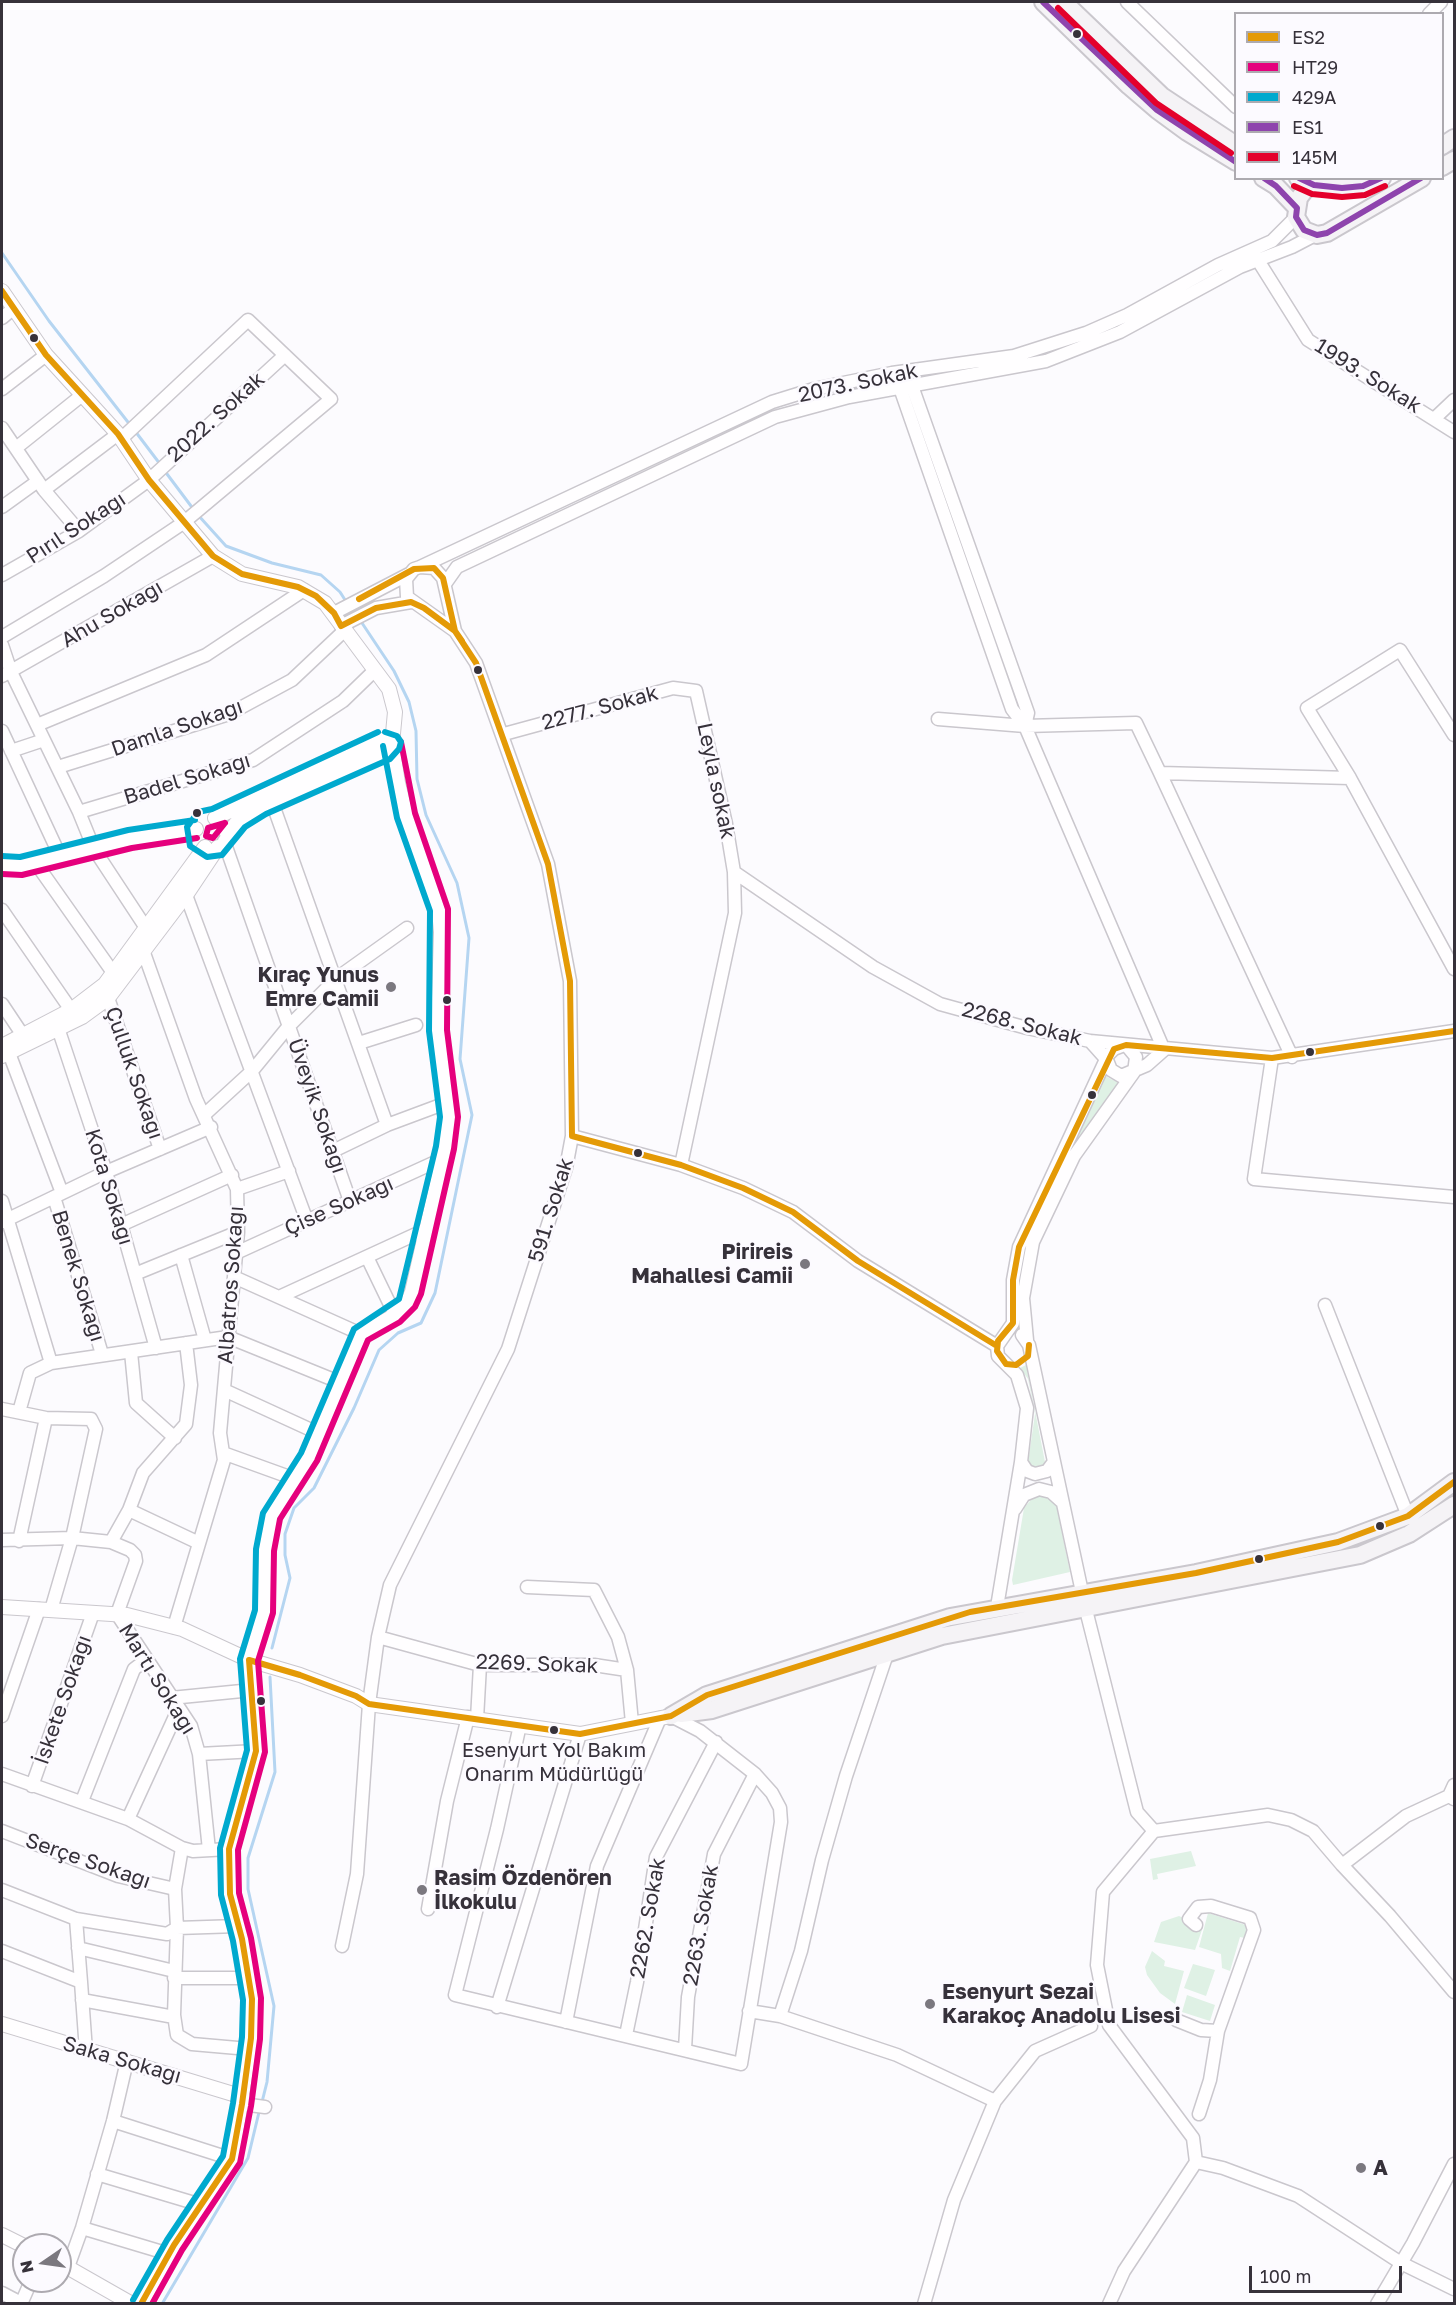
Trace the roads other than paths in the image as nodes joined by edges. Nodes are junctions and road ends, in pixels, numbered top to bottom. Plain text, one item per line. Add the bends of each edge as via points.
1 (1043, 2) edge
2 (1064, 2) edge
3 (1127, 2) edge
4 (1234, 105) edge
5 (1234, 144) edge
6 (1234, 161) edge
7 (1266, 180) edge
8 (1303, 180) edge
9 (1377, 180) edge
10 (1419, 180) edge
11 (1314, 185) junction
12 (1297, 213) junction
13 (1315, 235) junction
14 (1255, 255) junction
15 (2, 291) edge
16 (14, 308) junction
17 (2, 318) edge
18 (46, 355) junction
19 (285, 355) junction
20 (906, 387) junction
21 (2, 389) edge
22 (81, 396) junction
23 (1455, 400) edge
24 (1435, 418) junction
25 (2, 428) edge
26 (1455, 432) edge
27 (122, 436) junction
28 (16, 448) junction
29 (152, 476) junction
30 (41, 485) junction
31 (2, 507) edge
32 (185, 521) junction
33 (79, 531) junction
34 (213, 556) junction
35 (420, 567) junction
36 (409, 574) junction
37 (2, 575) edge
38 (445, 587) junction
39 (304, 590) junction
40 (411, 602) junction
41 (424, 608) junction
42 (336, 612) junction
43 (344, 626) junction
44 (455, 631) junction
45 (2, 637) edge
46 (2, 645) edge
47 (375, 670) junction
48 (6, 674) edge
49 (696, 691) joint
50 (938, 719) dead end
51 (37, 725) junction
52 (1025, 726) junction
53 (2, 731) edge
54 (504, 734) junction
55 (1455, 735) edge
56 (44, 740) junction
57 (392, 744) junction
58 (11, 751) junction
59 (58, 767) junction
60 (1160, 773) junction
61 (1350, 778) junction
62 (272, 802) junction
63 (79, 812) junction
64 (215, 818) junction
65 (196, 828) junction
66 (218, 842) junction
67 (94, 849) junction
68 (60, 856) junction
69 (35, 862) junction
70 (2, 865) edge
71 (734, 872) junction
72 (186, 895) junction
73 (2, 910) edge
74 (146, 928) junction
75 (407, 928) dead end
76 (144, 953) junction
77 (1455, 969) edge
78 (114, 974) junction
79 (336, 978) junction
80 (108, 998) junction
81 (2, 1004) edge
82 (71, 1010) junction
83 (416, 1025) dead end
84 (288, 1027) junction
85 (58, 1028) junction
86 (1455, 1031) edge
87 (22, 1034) junction
88 (1090, 1041) junction
89 (359, 1043) junction
90 (1126, 1045) junction
91 (1164, 1050) junction
92 (4, 1051) edge
93 (1292, 1057) junction
94 (1272, 1058) junction
95 (1107, 1060) junction
96 (252, 1071) junction
97 (1134, 1072) junction
98 (447, 1103) junction
99 (204, 1115) junction
100 (387, 1125) junction
101 (211, 1127) junction
102 (572, 1136) junction
103 (160, 1149) junction
104 (333, 1150) junction
105 (442, 1159) junction
106 (681, 1165) junction
107 (289, 1171) junction
108 (106, 1172) junction
109 (232, 1175) junction
110 (237, 1189) junction
111 (58, 1195) junction
112 (1455, 1197) edge
113 (2, 1201) edge
114 (350, 1202) junction
115 (5, 1220) edge
116 (307, 1221) junction
117 (121, 1225) junction
118 (427, 1229) junction
119 (238, 1232) junction
120 (236, 1253) junction
121 (181, 1255) junction
122 (367, 1257) junction
123 (135, 1274) junction
124 (234, 1277) junction
125 (279, 1297) junction
126 (1325, 1305) dead end
127 (395, 1315) junction
128 (1007, 1333) junction
129 (361, 1334) junction
130 (228, 1337) junction
131 (206, 1340) junction
132 (1028, 1342) junction
133 (186, 1343) junction
134 (997, 1346) junction
135 (156, 1348) junction
136 (131, 1352) junction
137 (102, 1354) junction
138 (1002, 1361) junction
139 (51, 1364) junction
140 (339, 1382) junction
141 (224, 1390) junction
142 (2, 1409) edge
143 (19, 1413) junction
144 (46, 1418) junction
145 (320, 1434) junction
146 (176, 1438) junction
147 (223, 1453) junction
148 (1021, 1462) junction
149 (1053, 1463) junction
150 (295, 1479) junction
151 (1455, 1482) edge
152 (1061, 1501) junction
153 (1431, 1501) junction
154 (1452, 1509) edge
155 (129, 1510) junction
156 (1013, 1512) junction
157 (1408, 1516) junction
158 (72, 1538) junction
159 (2, 1540) edge
160 (19, 1541) junction
161 (111, 1542) junction
162 (199, 1543) junction
163 (527, 1587) dead end
164 (1082, 1592) junction
165 (2, 1607) edge
166 (997, 1607) junction
167 (45, 1610) junction
168 (1086, 1610) junction
169 (93, 1613) junction
170 (117, 1614) junction
171 (174, 1627) junction
172 (378, 1637) junction
173 (887, 1654) junction
174 (146, 1660) junction
175 (249, 1660) junction
176 (480, 1665) junction
177 (627, 1670) junction
178 (252, 1690) junction
179 (171, 1698) junction
180 (369, 1704) junction
181 (178, 1710) junction
182 (2, 1716) edge
183 (665, 1717) junction
184 (472, 1718) junction
185 (632, 1724) junction
186 (520, 1725) junction
187 (580, 1734) junction
188 (716, 1743) junction
189 (256, 1751) junction
190 (199, 1754) junction
191 (2, 1774) edge
192 (755, 1774) junction
193 (32, 1786) junction
194 (1453, 1793) edge
195 (81, 1801) junction
196 (128, 1819) junction
197 (2, 1831) edge
198 (1154, 1831) junction
199 (182, 1848) junction
200 (229, 1849) junction
201 (209, 1850) junction
202 (1342, 1865) junction
203 (175, 1889) junction
204 (2, 1890) edge
205 (428, 1909) dead end
206 (76, 1919) junction
207 (1197, 1925) dead end
208 (238, 1926) junction
209 (177, 1928) junction
210 (342, 1946) dead end
211 (78, 1948) junction
212 (2, 1952) edge
213 (174, 1974) junction
214 (249, 1978) junction
215 (81, 1982) junction
216 (1455, 1992) edge
217 (82, 2000) junction
218 (496, 2007) junction
219 (749, 2011) junction
220 (780, 2016) junction
221 (174, 2017) junction
222 (1176, 2020) dead end
223 (566, 2022) junction
224 (2, 2024) edge
225 (1091, 2026) dead end
226 (1218, 2031) junction
227 (626, 2035) junction
228 (249, 2049) junction
229 (685, 2049) junction
230 (86, 2051) junction
231 (127, 2061) junction
232 (995, 2101) junction
233 (246, 2102) junction
234 (265, 2107) dead end
235 (1199, 2114) dead end
236 (113, 2121) junction
237 (232, 2159) junction
238 (1196, 2162) junction
239 (1455, 2164) edge
240 (97, 2174) junction
241 (201, 2205) junction
242 (82, 2228) junction
243 (72, 2249) edge
244 (169, 2254) junction
245 (1401, 2263) junction
246 (72, 2270) edge
247 (1455, 2289) edge
248 (2, 2293) edge
249 (21, 2303) edge
250 (132, 2304) edge
251 (141, 2304) edge
252 (924, 2304) edge
253 (1109, 2304) edge
254 (1377, 2304) edge

1 - 6 main road via 1157,110
2 - 5 main road via 1162,96
3 - 4 street
7 - 12 main road via 1276,186
8 - 11 main road
9 - 11 main road via 1342,188
10 - 13 main road via 1327,233
11 - 12 main road via 1305,190
12 - 13 main road via 1304,230
12 - 14 street, 2073. Sokak
13 - 14 street, 2073. Sokak via 1292,247
14 - 20 street, 2073. Sokak via 1120,332 1063,355 1023,367
14 - 24 street, 1993. Sokak via 1308,340
14 - 35 street, 2073. Sokak via 1218,265 1127,315 1061,343 1014,356 813,389 772,402
15 - 16 street
16 - 17 street
16 - 18 street
18 - 21 street
18 - 22 street
19 - 27 street via 248,320
19 - 29 street, 2022. Sokak
19 - 32 street via 331,399
20 - 38 street, 2073. Sokak via 812,406 766,422 457,567
20 - 52 street via 1012,709
22 - 27 street
22 - 28 street
23 - 24 street
24 - 26 street, 1993. Sokak
25 - 28 street
27 - 29 street
27 - 30 street
28 - 30 street
29 - 32 street
29 - 33 street, Pırıl Sokağı
30 - 31 street
30 - 33 street
32 - 34 street
32 - 45 street via 104,576
33 - 37 street, Pırıl Sokağı
34 - 39 street via 242,574
34 - 48 street, Ahu Sokağı
35 - 36 street
35 - 38 street via 434,568
36 - 40 street via 405,591
36 - 42 street
38 - 41 street via 435,605
38 - 44 street
39 - 42 street
39 - 51 street via 206,655
40 - 41 street
40 - 43 street via 376,608
41 - 44 street
42 - 43 street
43 - 47 street
43 - 59 street, Damla Sokağı via 292,680 229,714
44 - 54 street, 591. Sokak via 476,663
46 - 48 street
47 - 57 street via 389,689 395,712
47 - 63 street, Badel Sokağı via 343,701 253,760
48 - 51 street
49 - 54 street, 2277. Sokak via 673,688
49 - 71 street, Leyla sokak
50 - 52 street
51 - 56 street
52 - 60 street via 1136,723
52 - 91 street
53 - 58 street
54 - 102 street, 591. Sokak via 548,864 570,981
55 - 61 street via 1400,650 1307,708
56 - 58 street
56 - 59 street
57 - 62 street
57 - 64 street via 382,740
57 - 98 street via 406,815 439,910 438,1031
58 - 68 street
59 - 63 street
60 - 61 street
60 - 93 street
61 - 77 street
62 - 66 street via 239,820
62 - 79 street
63 - 67 street
64 - 65 street via 203,820
64 - 66 street via 224,824
65 - 66 street via 198,841
65 - 67 street
66 - 72 street
66 - 74 street
66 - 84 street, Üveyik Sokağı
67 - 68 street
67 - 74 street
68 - 69 street
69 - 70 street
69 - 78 street
71 - 88 street, 2268. Sokak via 873,967 940,1004
71 - 106 street via 735,913
72 - 76 street
72 - 96 street
73 - 82 street
74 - 78 street
75 - 79 street
76 - 80 street
76 - 99 street, Albatros Sokağı
78 - 82 street
79 - 84 street
79 - 89 street
80 - 85 street
80 - 103 street, Çulluk Sokağı
81 - 87 street
82 - 87 street
83 - 89 street
84 - 96 street
84 - 104 street, Üveyik Sokağı
85 - 92 street
85 - 108 street, Kota Sokağı
86 - 93 street, 2268. Sokak
87 - 92 street
88 - 90 street, 2268. Sokak
88 - 95 street
89 - 100 street
90 - 91 street, 2268. Sokak
90 - 95 street via 1114,1048
90 - 97 street via 1136,1057
91 - 94 street, 2268. Sokak
91 - 97 street
92 - 111 street, Benek Sokağı
93 - 94 street, 2268. Sokak
94 - 112 street via 1254,1179
95 - 97 street via 1118,1075
95 - 128 street via 1019,1247 1013,1280 1013,1323
96 - 99 street
96 - 107 street
97 - 132 street via 1074,1156 1033,1242 1023,1298
98 - 100 street
98 - 105 street via 449,1117
99 - 101 street, Albatros Sokağı
100 - 104 street
101 - 103 street
101 - 109 street, Albatros Sokağı
102 - 106 street
102 - 172 street, 591. Sokak via 566,1168 508,1349 390,1585
103 - 108 street
104 - 114 street, Üveyik Sokağı
105 - 114 street, Çise Sokağı
105 - 118 street
106 - 134 street via 793,1212 858,1261
107 - 110 street
107 - 116 street
108 - 111 street
108 - 117 street, Kota Sokağı
109 - 110 street, Albatros Sokağı
109 - 117 street
110 - 119 street, Albatros Sokağı
111 - 115 street
111 - 137 street, Benek Sokağı
113 - 115 street
114 - 116 street, Çise Sokağı
115 - 139 street
116 - 120 street, Çise Sokağı
117 - 123 street, Kota Sokağı
118 - 122 street
118 - 127 street via 412,1292 407,1304
119 - 120 street, Albatros Sokağı
119 - 121 street
120 - 124 street, Albatros Sokağı
121 - 123 street
121 - 131 street
122 - 125 street
122 - 127 street
123 - 135 street, Kota Sokağı
124 - 125 street
124 - 130 street, Albatros Sokağı
125 - 129 street
126 - 157 street
127 - 129 street
128 - 132 street via 1018,1333
128 - 134 street
129 - 140 street
130 - 131 street
130 - 140 street
130 - 141 street, Albatros Sokağı
131 - 133 street
132 - 138 street via 1028,1356 1021,1363 1011,1365
132 - 149 street
133 - 135 street
133 - 146 street via 190,1395 186,1424
134 - 138 street
135 - 136 street
136 - 137 street
136 - 146 street via 136,1404
137 - 139 street
138 - 148 street via 1017,1375 1027,1408
139 - 143 street via 30,1373
140 - 145 street
141 - 145 street
141 - 147 street, Albatros Sokağı via 220,1432
142 - 143 street
143 - 144 street
144 - 158 street via 91,1419 96,1429
144 - 160 street
145 - 150 street
146 - 155 street via 143,1473
147 - 150 street
147 - 162 street, Albatros Sokağı
148 - 149 street via 1035,1474 1047,1471
148 - 156 street
149 - 152 street
150 - 175 street via 272,1516 266,1550 264,1611
151 - 153 main road
152 - 156 street via 1046,1490 1030,1491
152 - 164 street
153 - 154 main road
153 - 157 main road
154 - 168 main road via 1360,1555
155 - 161 street
155 - 162 street
156 - 166 street
157 - 164 main road via 1338,1542
158 - 160 street
158 - 161 street
158 - 167 street
159 - 160 street
161 - 170 street via 130,1550 136,1561
162 - 171 street, Albatros Sokağı
163 - 177 street via 594,1590 618,1637
164 - 166 main road
164 - 168 main road
165 - 167 street
166 - 183 main road via 924,1624 707,1695
167 - 169 street
167 - 182 street
168 - 173 main road via 979,1628
168 - 198 street via 1137,1812
169 - 170 street
169 - 193 street, İskete Sokağı
170 - 171 street
170 - 174 street, Martı Sokağı
171 - 175 street
172 - 176 street, 2269. Sokak
172 - 180 street, 591. Sokak
173 - 183 main road via 712,1710
173 - 220 street via 846,1776 801,1951
174 - 179 street, Martı Sokağı
174 - 195 street via 134,1669
175 - 178 street
175 - 180 street via 300,1675
176 - 177 street, 2269. Sokak via 594,1665
176 - 184 street
177 - 185 street
178 - 179 street
178 - 189 street
179 - 181 street, Martı Sokağı
180 - 184 street
180 - 210 street, 591. Sokak via 357,1874
181 - 190 street, Martı Sokağı via 191,1726
181 - 196 street
183 - 185 street
183 - 188 street
183 - 223 street via 597,1866
184 - 186 street
184 - 205 street via 447,1801
185 - 187 street
186 - 187 street
186 - 218 street via 455,1995
187 - 218 street
188 - 192 street
188 - 227 street, 2262. Sokak via 656,1857
189 - 190 street
189 - 200 street
190 - 201 street, Martı Sokağı
191 - 193 street
192 - 219 street via 772,1793 780,1808 781,1822
192 - 229 street, 2263. Sokak via 714,1854 688,1997
193 - 195 street
194 - 202 street via 1406,1816
195 - 196 street
196 - 199 street
197 - 203 street, Serçe Sokağı via 118,1876
198 - 202 street via 1269,1815 1313,1831
198 - 238 street via 1103,1892 1097,1965 1109,2025 1193,2138
199 - 201 street
199 - 203 street
200 - 201 street
200 - 208 street via 230,1894
202 - 216 street
203 - 209 street
204 - 206 street
206 - 209 street via 167,1934
206 - 211 street
207 - 226 street via 1189,1919 1198,1907 1211,1906 1250,1918 1254,1930
208 - 209 street
208 - 214 street
209 - 213 street
211 - 213 street
211 - 215 street
212 - 215 street
213 - 214 street
213 - 221 street
214 - 228 street
215 - 217 street
217 - 221 street
217 - 230 street
218 - 223 street
219 - 220 street
219 - 229 street via 741,2064
220 - 232 street via 897,2055
221 - 228 street via 177,2035 192,2044
222 - 226 street via 1201,2030
223 - 227 street
224 - 230 street, Saka Sokağı
225 - 232 street via 1035,2051
226 - 235 street
227 - 229 street
228 - 233 street
230 - 231 street, Saka Sokağı
231 - 233 street, Saka Sokağı
231 - 236 street
232 - 252 street via 954,2200
233 - 234 street
233 - 237 street
236 - 237 street
236 - 240 street
237 - 241 street
238 - 245 street via 1298,2196
238 - 253 street via 1124,2271
239 - 245 street
240 - 241 street
240 - 242 street
241 - 244 street
242 - 243 street
242 - 244 street
244 - 251 street
245 - 247 street
245 - 254 street
246 - 250 street
248 - 249 street

